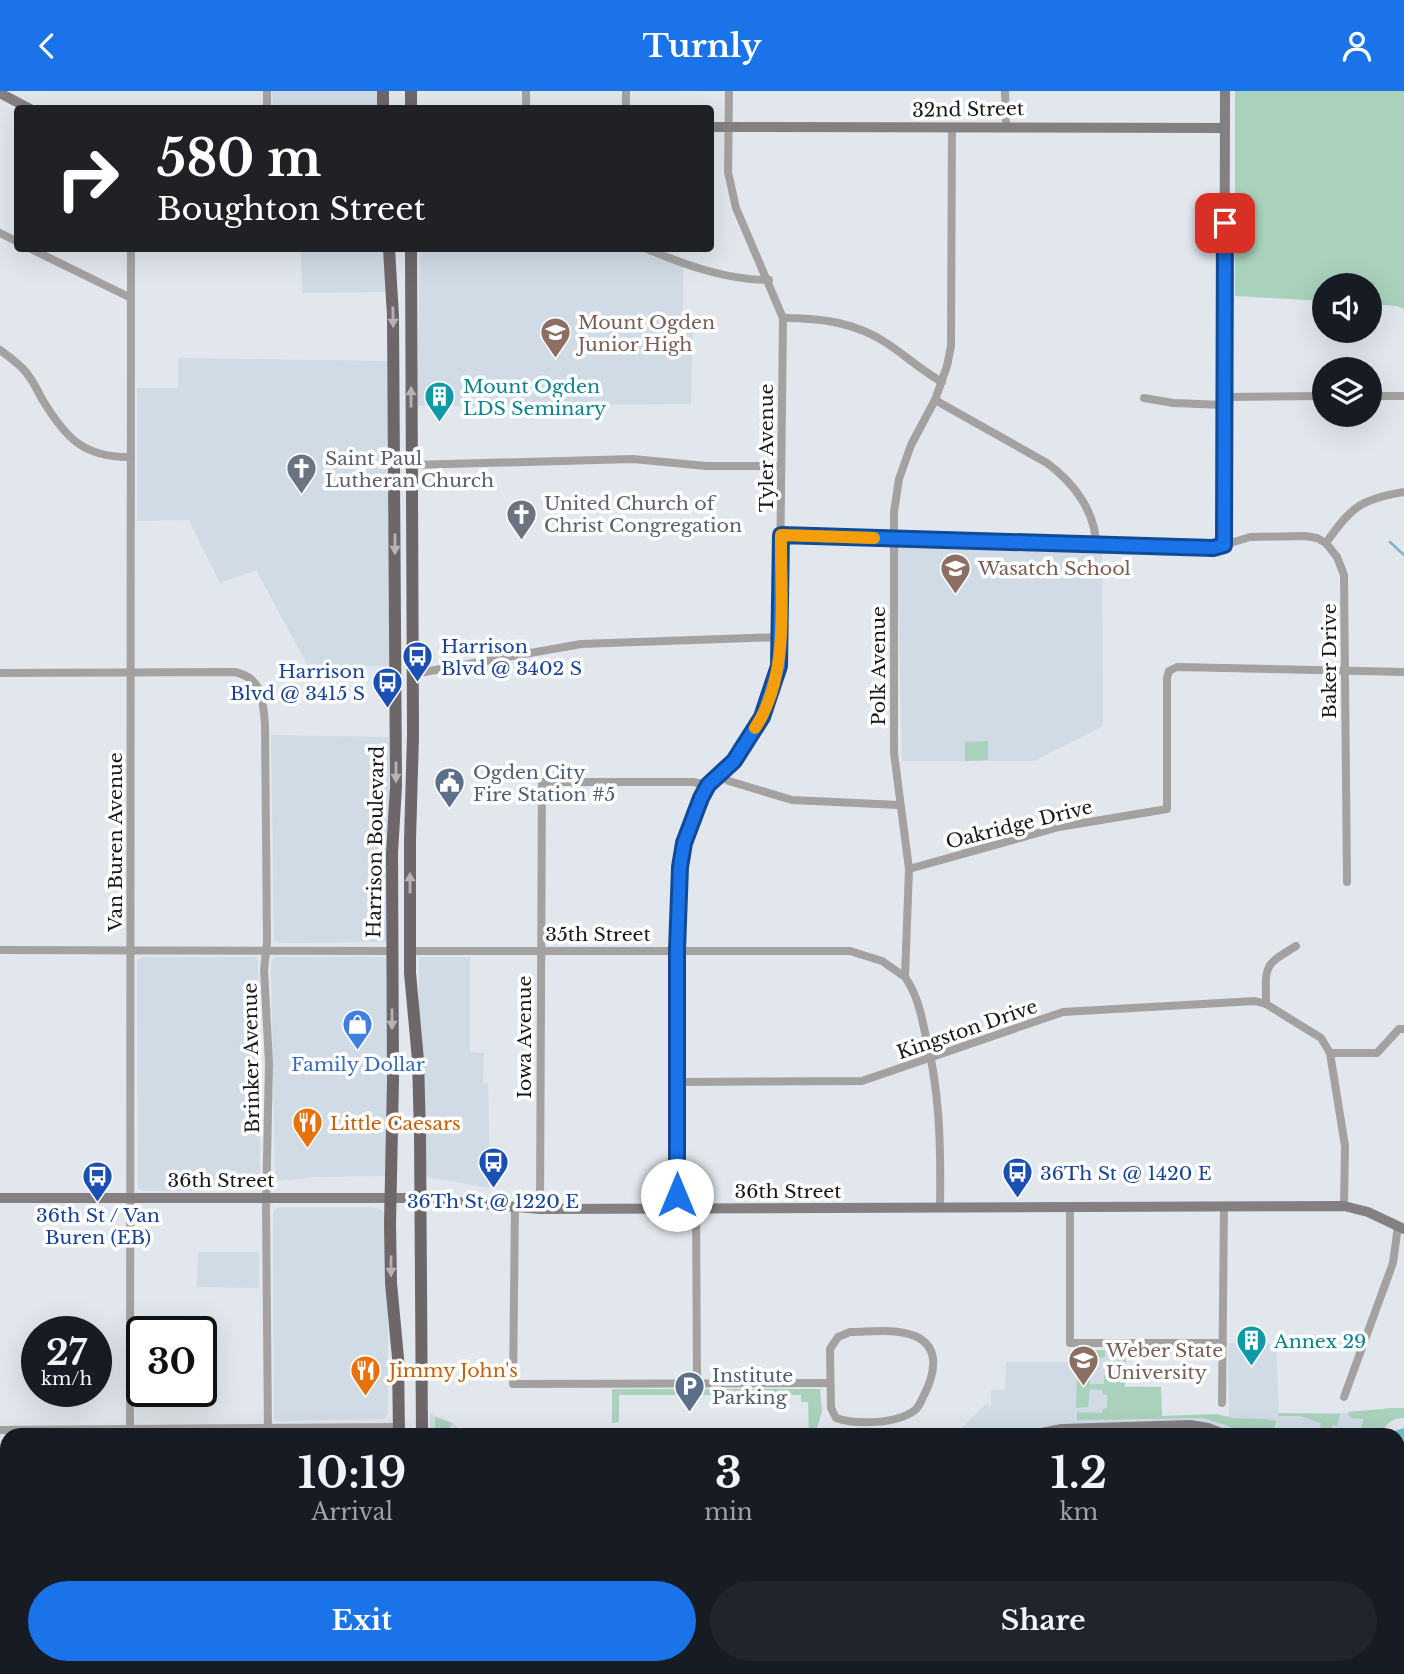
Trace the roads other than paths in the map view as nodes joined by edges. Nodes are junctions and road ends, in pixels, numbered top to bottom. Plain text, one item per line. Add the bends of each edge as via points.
1 (729, 91) edge
2 (1005, 91) edge
3 (1225, 91) edge
4 (0, 93) edge
5 (22, 105) edge
6 (729, 126) junction
7 (1006, 126) junction
8 (714, 127) edge
9 (952, 128) junction
10 (1225, 128) junction
11 (37, 252) edge
12 (131, 252) edge
13 (389, 252) edge
14 (411, 252) edge
15 (654, 252) edge
16 (769, 280) junction
17 (131, 298) junction
18 (783, 318) junction
19 (0, 350) edge
20 (942, 382) junction
21 (1382, 396) edge
22 (1404, 396) edge
23 (1312, 397) edge
24 (1144, 398) dead end
25 (935, 400) junction
26 (1225, 401) junction
27 (131, 457) junction
28 (411, 465) junction
29 (782, 466) junction
30 (1404, 492) edge
31 (781, 535) junction
32 (894, 539) junction
33 (1326, 543) junction
34 (1224, 545) junction
35 (1096, 546) junction
36 (780, 637) junction
37 (1344, 672) junction
38 (1404, 672) edge
39 (0, 673) edge
40 (130, 673) junction
41 (413, 674) junction
42 (719, 775) junction
43 (708, 785) junction
44 (899, 805) junction
45 (909, 869) junction
46 (1347, 882) dead end
47 (1296, 946) dead end
48 (0, 950) edge
49 (131, 950) junction
50 (677, 950) junction
51 (265, 951) junction
52 (392, 951) junction
53 (410, 951) junction
54 (540, 951) junction
55 (905, 977) junction
56 (1266, 1004) junction
57 (1402, 1029) edge
58 (1330, 1053) junction
59 (932, 1058) junction
60 (678, 1082) junction
61 (267, 1197) junction
62 (0, 1198) edge
63 (391, 1198) junction
64 (129, 1199) junction
65 (421, 1199) junction
66 (514, 1206) junction
67 (1344, 1206) junction
68 (940, 1207) junction
69 (1070, 1207) junction
70 (1224, 1207) junction
71 (677, 1208) junction
72 (696, 1208) junction
73 (540, 1209) junction
74 (1401, 1228) edge
75 (1223, 1343) junction
76 (697, 1383) junction
77 (830, 1383) junction
78 (1344, 1397) dead end
79 (1222, 1403) dead end
80 (130, 1428) edge
81 (268, 1428) edge
82 (399, 1428) edge
83 (422, 1428) edge
84 (1105, 1428) edge
85 (1208, 1428) edge

1 - 6 street, Tyler Avenue
2 - 7 street
3 - 10 street
4 - 5 street
6 - 8 street, 32nd Street
6 - 9 street, 32nd Street
6 - 16 street, Tyler Avenue via 728,172 736,208
7 - 9 street, 32nd Street
7 - 10 street, 32nd Street
9 - 20 street, Polk Avenue via 951,346
10 - 26 street
11 - 17 street
12 - 17 street, Van Buren Avenue
13 -> 52 main road, Harrison Boulevard via 395,540
28 -> 14 main road, Harrison Boulevard
15 - 16 street via 748,280
16 - 18 street, Tyler Avenue
17 - 27 street, Van Buren Avenue
18 - 20 street via 833,320 854,326
18 - 29 street, Tyler Avenue
19 - 27 street via 26,371 55,421 72,440 93,452
20 - 25 street, Polk Avenue
21 - 22 street
23 - 26 street
24 - 26 street via 1173,403
25 - 32 street, Polk Avenue via 899,479
25 - 35 street via 1062,474 1075,487 1096,528
26 - 34 street
27 - 40 street, Van Buren Avenue
28 - 29 street via 633,459 706,466
28 - 41 main road, Harrison Boulevard
29 - 31 street, Tyler Avenue
30 - 33 street via 1376,496 1357,506
31 - 32 street
31 - 36 street, Tyler Avenue
32 - 35 street
32 - 44 street, Polk Avenue via 894,753
33 - 34 street via 1305,536 1255,536
33 - 37 street, Baker Drive via 1344,575
34 - 35 street
36 - 41 street via 580,644
36 - 42 street, Tyler Avenue via 779,666 762,717 734,761
37 - 38 street
37 - 45 street, Oakridge Drive via 1177,667 1167,678 1167,809 1059,827
37 - 46 street, Baker Drive
39 - 40 street
40 - 49 street, Van Buren Avenue
40 - 51 street, Brinker Avenue via 234,671 256,683 265,725
53 -> 41 main road, Harrison Boulevard
42 - 43 street, Tyler Avenue
42 - 44 street via 792,800
43 - 50 street, Tyler Avenue via 684,843
43 - 54 street, Iowa Avenue via 542,782
44 - 45 street, Polk Avenue
45 - 55 street, Polk Avenue
47 - 56 street via 1269,962
48 - 49 street
49 - 51 street
49 - 64 street, Van Buren Avenue
50 - 54 street, 35th Street
50 - 55 street, 35th Street via 850,951 882,961
50 - 60 street, Tyler Avenue
51 - 52 street
51 - 61 street, Brinker Avenue
52 -> 63 main road, Harrison Boulevard
53 - 54 street, 35th Street
53 - 65 main road, Harrison Boulevard
54 - 73 street, Iowa Avenue
55 - 59 street, Polk Avenue via 914,989
56 - 58 street via 1321,1038
56 - 59 street, Kingston Drive via 1063,1012
57 - 58 street via 1377,1053
58 - 67 street via 1345,1146
59 - 60 street, Kingston Drive via 862,1081
59 - 68 street, Polk Avenue via 941,1127
60 - 71 street, Tyler Avenue
61 - 63 street, 36th Street
61 - 64 street, 36th Street
61 - 81 street, Brinker Avenue
62 - 64 street, 36th Street
63 - 65 street, 36th Street
63 -> 82 main road, Harrison Boulevard
64 - 80 street, Van Buren Avenue
65 - 66 street, 36th Street
65 - 83 main road, Harrison Boulevard
66 - 73 street, 36th Street
66 - 76 street via 513,1384
67 - 70 street, 36th Street
67 - 74 street, 36th Street
68 - 69 street, 36th Street
68 - 72 street, 36th Street
69 - 70 street, 36th Street
69 - 75 street via 1070,1343
70 - 75 street
71 - 72 street, 36th Street
71 - 73 street, 36th Street
72 - 76 street
74 - 78 street via 1393,1263
75 - 79 street
76 - 77 street
77 - 77 street via 830,1349 838,1336 850,1332 901,1332 918,1337 931,1352 931,1382 917,1409 895,1420 836,1418
84 - 85 street

